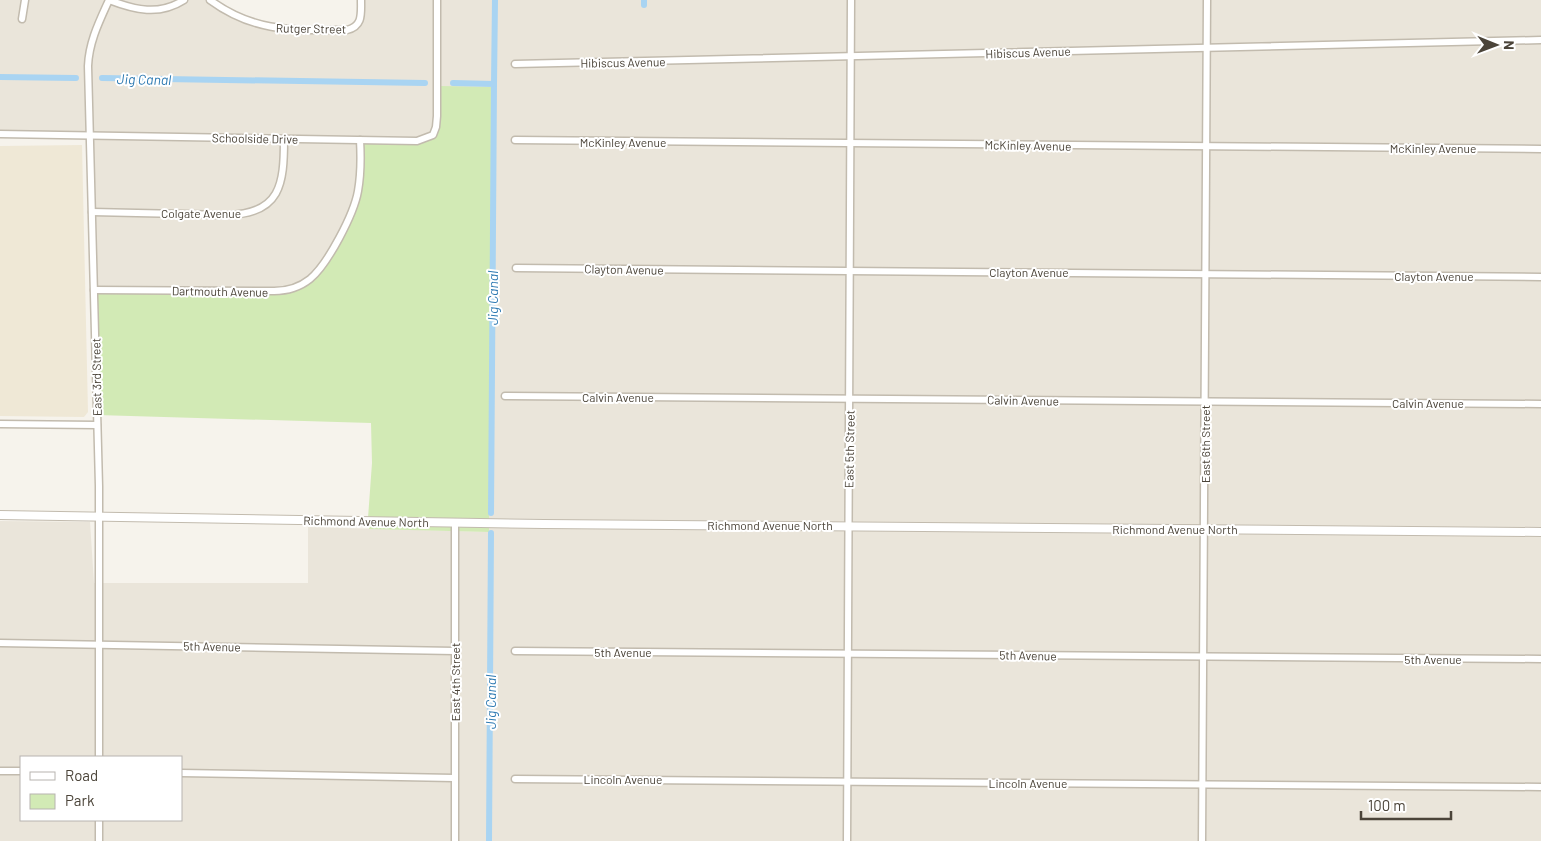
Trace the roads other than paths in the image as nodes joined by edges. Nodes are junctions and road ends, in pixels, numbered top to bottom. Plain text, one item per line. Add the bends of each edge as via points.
1 (25, 0) edge
2 (109, 0) edge
3 (184, 0) edge
4 (210, 0) edge
5 (361, 0) edge
6 (437, 0) edge
7 (851, 0) edge
8 (1207, 0) edge
9 (22, 19) dead end
10 (1541, 40) edge
11 (1207, 48) junction
12 (851, 57) junction
13 (515, 64) dead end
14 (0, 134) edge
15 (90, 136) junction
16 (284, 139) junction
17 (360, 140) junction
18 (515, 140) dead end
19 (851, 143) junction
20 (1207, 146) junction
21 (1541, 149) edge
22 (92, 212) junction
23 (516, 268) dead end
24 (850, 271) junction
25 (1206, 274) junction
26 (1541, 277) edge
27 (94, 290) junction
28 (504, 396) dead end
29 (850, 399) junction
30 (1205, 402) junction
31 (1541, 404) edge
32 (0, 424) edge
33 (97, 425) junction
34 (0, 515) edge
35 (98, 517) junction
36 (455, 522) junction
37 (848, 526) junction
38 (1204, 529) junction
39 (1541, 532) edge
40 (0, 643) edge
41 (100, 644) junction
42 (454, 650) junction
43 (515, 651) dead end
44 (848, 654) junction
45 (1203, 657) junction
46 (1541, 660) edge
47 (99, 756) edge
48 (0, 771) edge
49 (20, 771) edge
50 (182, 773) edge
51 (454, 778) junction
52 (515, 779) dead end
53 (847, 781) junction
54 (1202, 784) junction
55 (1541, 787) edge
56 (99, 821) edge
57 (99, 841) edge
58 (454, 841) edge
59 (847, 841) edge
60 (1202, 841) edge

1 - 9 street
2 - 3 street via 146,11 168,8
2 - 15 street, East 3rd Street via 89,51
4 - 5 street, Rutger Street via 230,13 266,27 302,30 354,28 360,16
6 - 17 street, Schoolside Drive via 438,116 433,135 417,141
7 - 12 street, East 5th Street
8 - 11 street, East 6th Street
10 - 11 street, Hibiscus Avenue
11 - 12 street, Hibiscus Avenue
11 - 20 street, East 6th Street
12 - 13 street, Hibiscus Avenue
12 - 19 street, East 5th Street
14 - 15 street, Schoolside Drive
15 - 16 street, Schoolside Drive
15 - 22 street, East 3rd Street
16 - 17 street, Schoolside Drive
16 - 22 street, Colgate Avenue via 280,186 272,198 257,210 227,215
17 - 27 street, Dartmouth Avenue via 360,180 356,199 346,225 310,280 282,291
18 - 19 street, McKinley Avenue
19 - 20 street, McKinley Avenue
19 - 24 street, East 5th Street
20 - 21 street, McKinley Avenue
20 - 25 street, East 6th Street
22 - 27 street, East 3rd Street
23 - 24 street, Clayton Avenue
24 - 25 street, Clayton Avenue
24 - 29 street, East 5th Street
25 - 26 street, Clayton Avenue
25 - 30 street, East 6th Street
27 - 33 street, East 3rd Street
28 - 29 street, Calvin Avenue
29 - 30 street, Calvin Avenue
29 - 37 street, East 5th Street
30 - 31 street, Calvin Avenue
30 - 38 street, East 6th Street
32 - 33 street
33 - 35 street, East 3rd Street
34 - 35 street, Richmond Avenue North
35 - 36 street, Richmond Avenue North
35 - 41 street, East 3rd Street
36 - 37 street, Richmond Avenue North
36 - 42 street, East 4th Street
37 - 38 street, Richmond Avenue North
37 - 44 street, East 5th Street
38 - 39 street, Richmond Avenue North
38 - 45 street, East 6th Street
40 - 41 street, 5th Avenue
41 - 42 street, 5th Avenue
41 - 47 street, East 3rd Street
42 - 51 street, East 4th Street
43 - 44 street, 5th Avenue
44 - 45 street, 5th Avenue
44 - 53 street, East 5th Street
45 - 46 street, 5th Avenue
45 - 54 street, East 6th Street
48 - 49 street
50 - 51 street
51 - 58 street, East 4th Street
52 - 53 street, Lincoln Avenue
53 - 54 street, Lincoln Avenue
53 - 59 street, East 5th Street
54 - 55 street, Lincoln Avenue
54 - 60 street, East 6th Street
56 - 57 street

